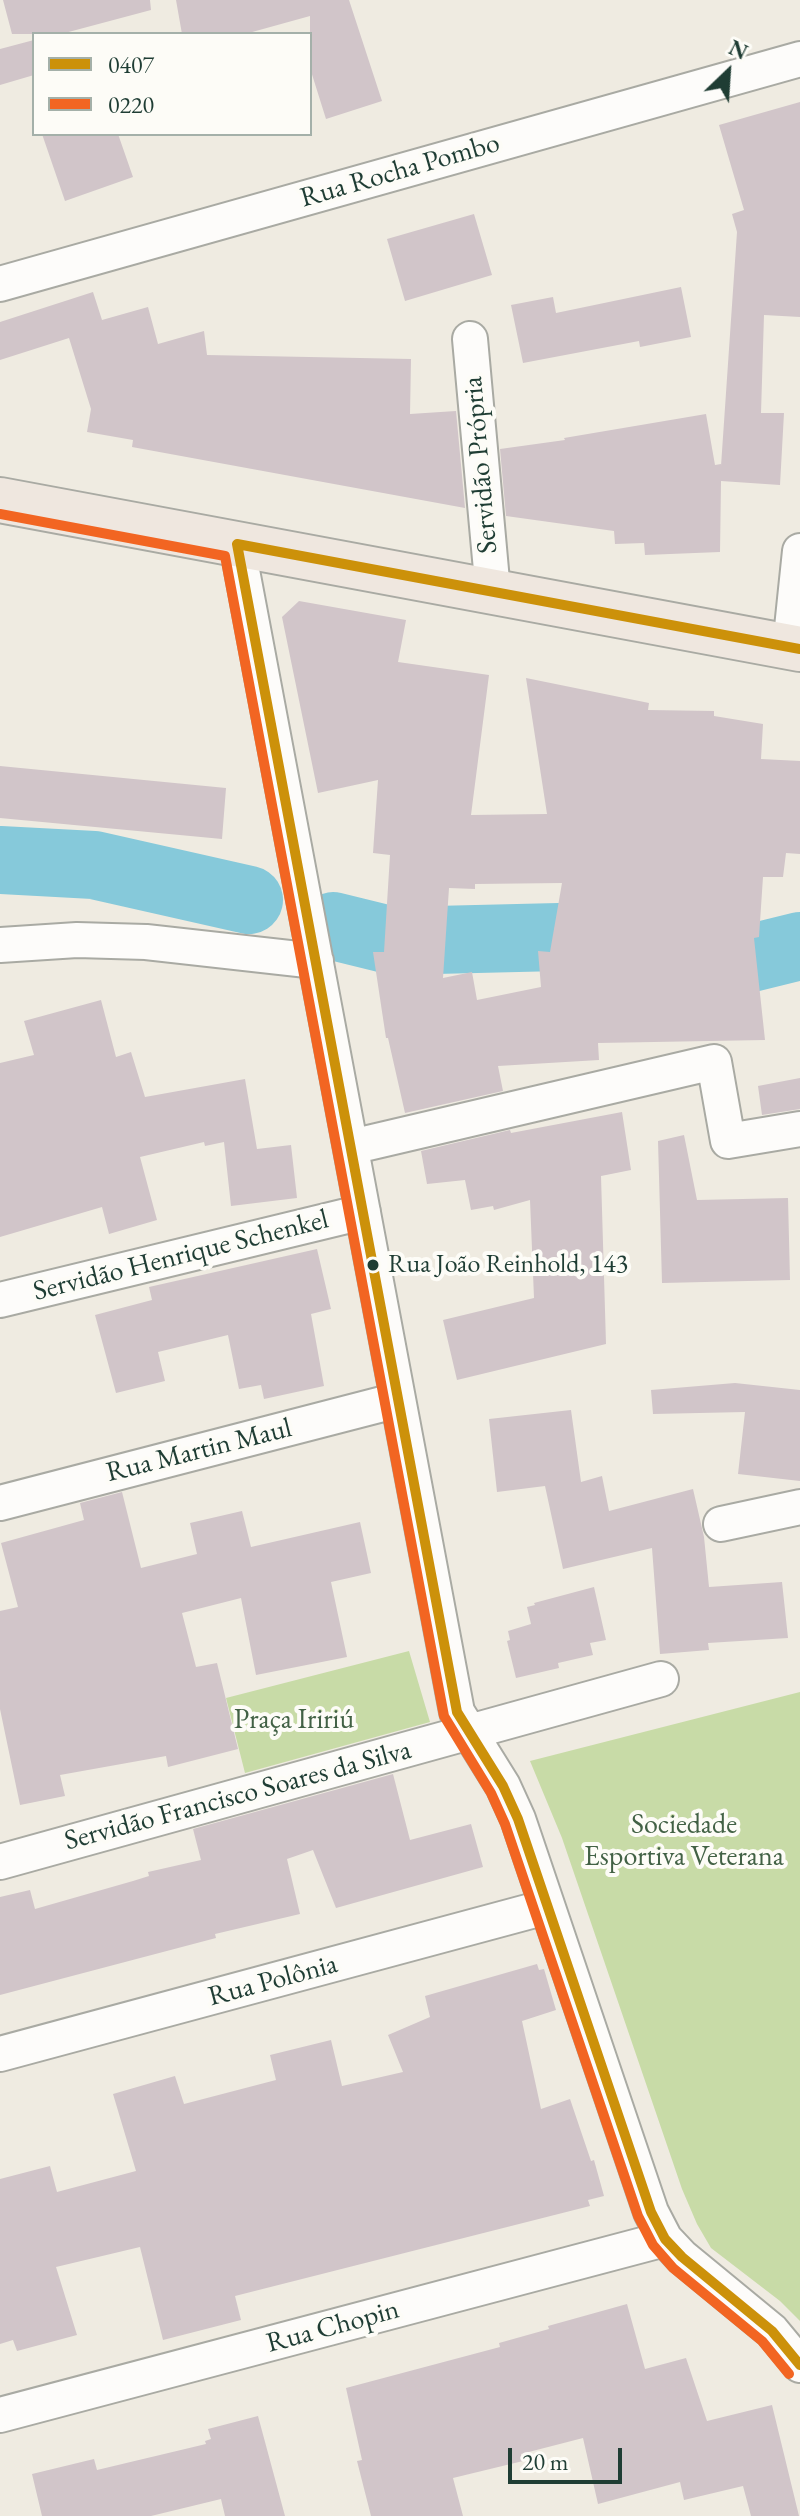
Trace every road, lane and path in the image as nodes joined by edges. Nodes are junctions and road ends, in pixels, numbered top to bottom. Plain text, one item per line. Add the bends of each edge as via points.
1 (800, 59) edge
2 (0, 284) edge
3 (470, 339) dead end
4 (0, 500) edge
5 (237, 544) junction
6 (800, 551) edge
7 (493, 592) junction
8 (795, 648) edge
9 (0, 945) edge
10 (313, 946) junction
11 (800, 1129) edge
12 (351, 1147) junction
13 (363, 1212) junction
14 (0, 1300) edge
15 (398, 1400) junction
16 (0, 1503) edge
17 (800, 1507) edge
18 (721, 1524) dead end
19 (661, 1679) dead end
20 (467, 1733) junction
21 (0, 1862) edge
22 (546, 1907) junction
23 (0, 2054) edge
24 (665, 2239) junction
25 (800, 2365) edge
26 (0, 2415) edge

1 - 2 street, Rua Rocha Pombo
3 - 7 street, Servidão Própria
4 - 5 main road
5 - 7 main road
5 - 10 street
6 - 8 street
7 - 8 main road
9 - 10 street via 77,940
10 - 12 street
11 - 12 street via 728,1141 714,1062
12 - 13 street
13 - 14 street, Servidão Henrique Schenkel
13 - 15 street
15 - 16 street, Rua Martin Maul
15 - 20 street via 457,1712
17 - 18 street
19 - 20 street, Servidão Francisco Soares da Silva
20 - 21 street, Servidão Francisco Soares da Silva
20 - 22 street via 518,1819
22 - 23 street, Rua Polônia
22 - 24 street via 651,2212
24 - 25 street via 772,2331
24 - 26 street, Rua Chopin

